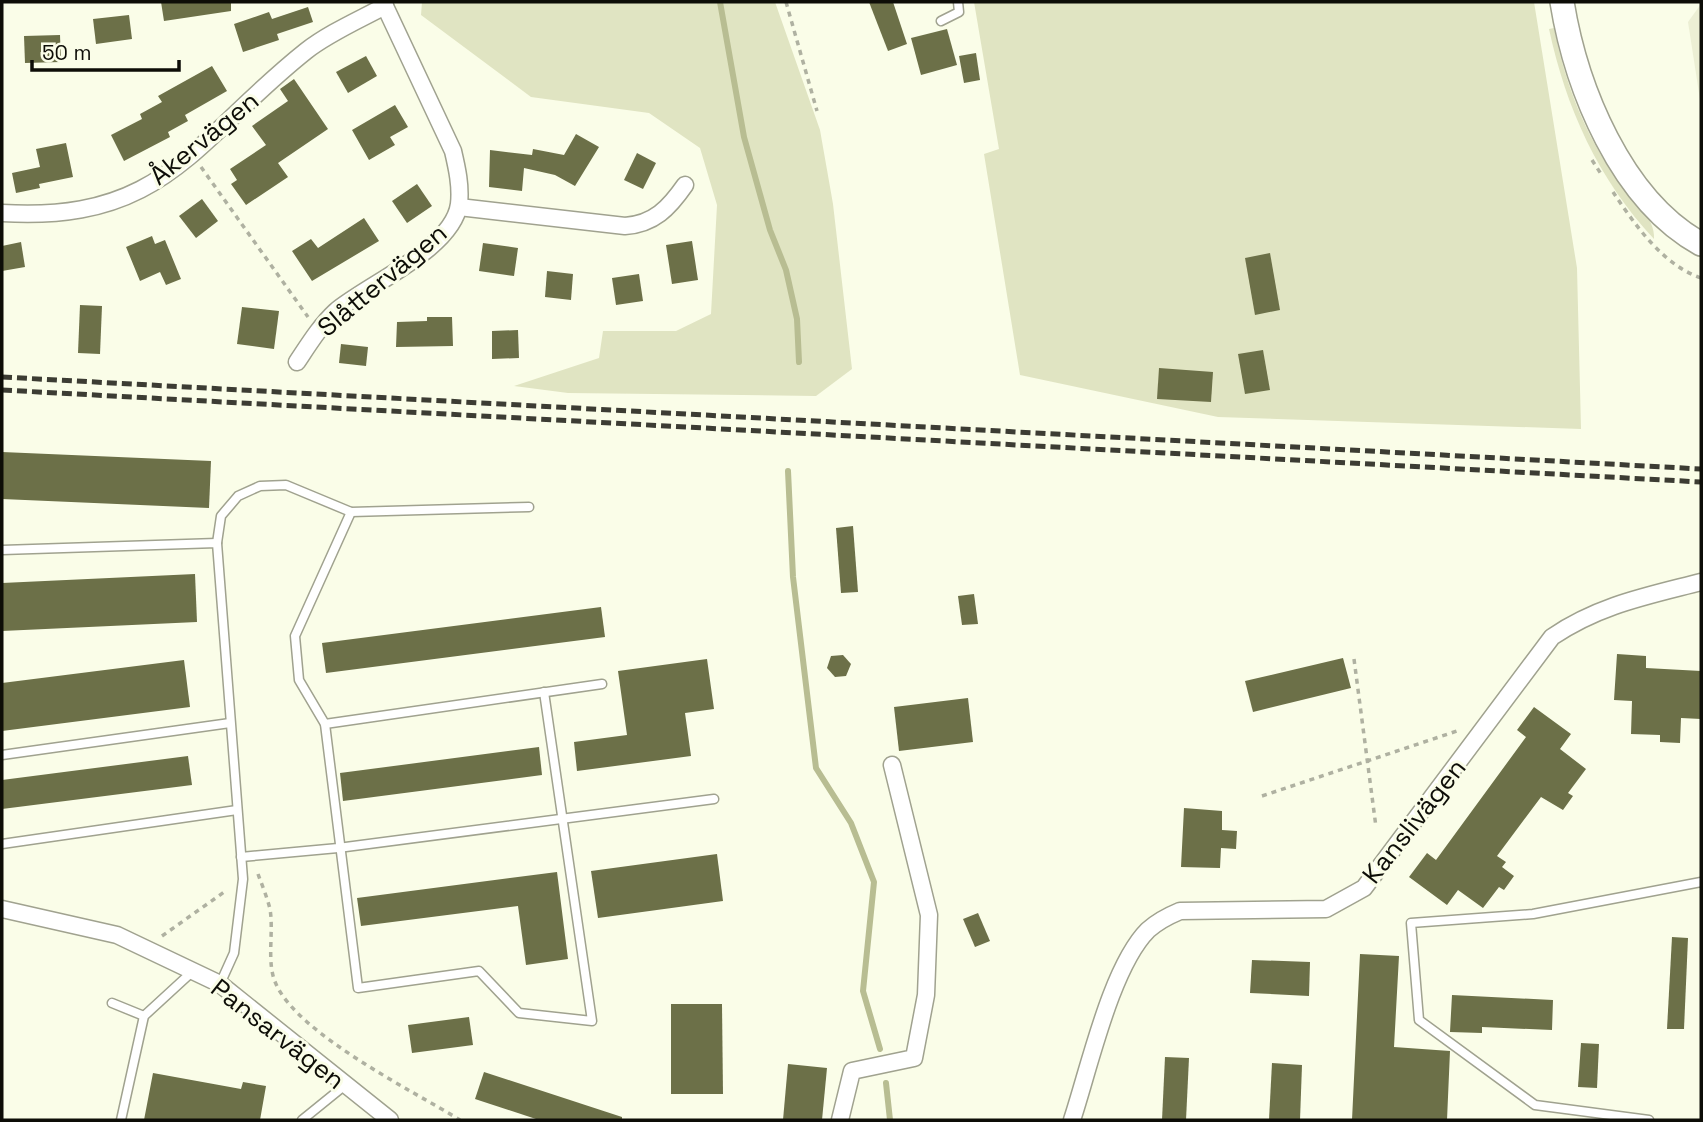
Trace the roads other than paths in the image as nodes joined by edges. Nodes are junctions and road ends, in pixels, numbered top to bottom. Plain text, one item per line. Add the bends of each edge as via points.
1 (958, 2) edge
2 (1562, 2) edge
3 (384, 4) edge
4 (941, 21) dead end
5 (685, 185) dead end
6 (459, 206) junction
7 (2, 213) edge
8 (1701, 244) edge
9 (297, 362) dead end
10 (529, 507) dead end
11 (351, 512) junction
12 (217, 543) junction
13 (2, 550) edge
14 (1701, 582) edge
15 (602, 684) dead end
16 (544, 692) junction
17 (230, 723) junction
18 (325, 724) junction
19 (2, 755) edge
20 (892, 765) dead end
21 (714, 799) dead end
22 (237, 810) junction
23 (562, 818) junction
24 (2, 844) edge
25 (338, 848) junction
26 (241, 857) junction
27 (1701, 882) edge
28 (2, 909) edge
29 (193, 971) junction
30 (220, 984) junction
31 (112, 1003) dead end
32 (144, 1016) junction
33 (344, 1086) junction
34 (121, 1120) edge
35 (302, 1120) edge
36 (390, 1120) edge
37 (840, 1120) edge
38 (1072, 1120) edge
39 (1650, 1120) edge

1 - 4 lane via 959,12
2 - 8 street via 1583,86 1616,156 1664,216
3 - 6 street, Slåttervägen via 453,151
3 - 7 street, Åkervägen via 303,53 193,155 158,181 102,207 47,215
5 - 6 street via 645,225
6 - 9 street, Slåttervägen via 428,248 338,310
10 - 11 lane
11 - 12 lane via 286,485 260,486 238,496 221,516
11 - 18 lane via 295,636 299,680
12 - 13 lane
12 - 17 lane
14 - 38 street, Kanslivägen via 1582,617 1552,637 1364,888 1325,909 1180,911 1161,919 1146,932 1121,971
15 - 16 lane
16 - 18 lane
16 - 23 lane
17 - 19 lane
17 - 22 lane
18 - 25 lane
20 - 37 street via 929,915 926,995 914,1058 852,1071
21 - 23 lane
22 - 24 lane
22 - 26 lane
23 - 25 lane
23 - 25 lane via 592,1021 519,1013 479,971 358,988
25 - 26 lane
26 - 30 lane via 243,879 234,953
27 - 39 lane via 1533,914 1412,923 1419,1020 1535,1105
28 - 29 street, Pansarvägen via 117,935
29 - 30 street, Pansarvägen
29 - 32 lane
30 - 33 street, Pansarvägen
31 - 32 lane
32 - 34 lane
33 - 35 lane
33 - 36 street, Pansarvägen

